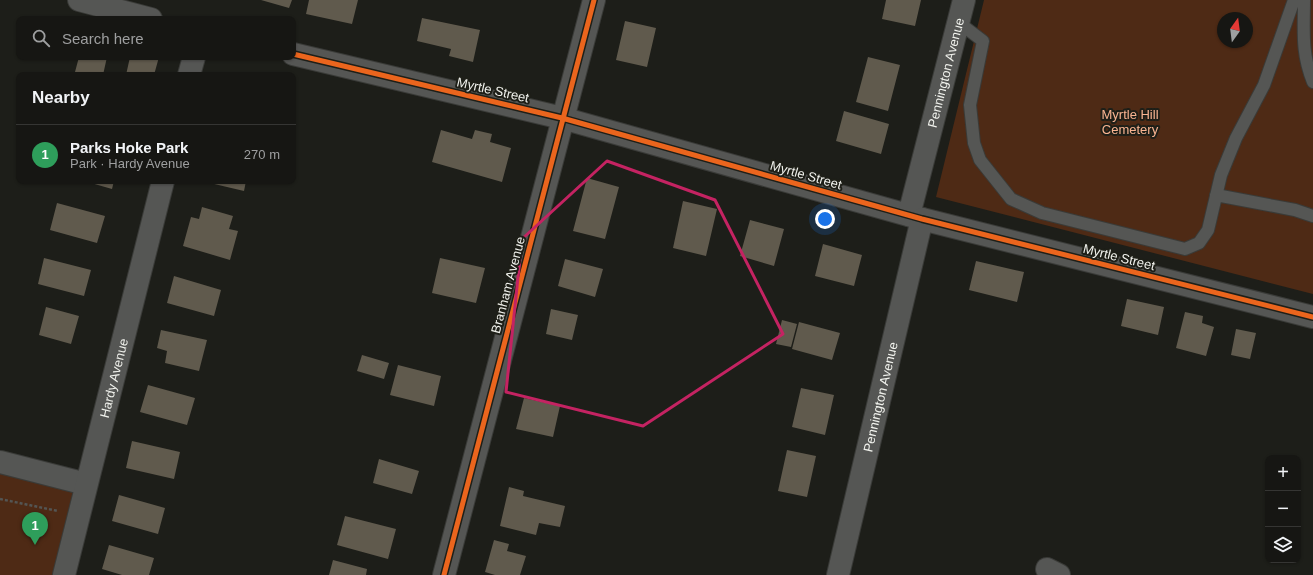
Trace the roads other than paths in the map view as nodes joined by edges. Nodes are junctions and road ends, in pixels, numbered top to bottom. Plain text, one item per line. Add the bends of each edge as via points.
1 (79, 0) edge
2 (594, 0) edge
3 (964, 0) edge
4 (1294, 0) edge
5 (1304, 0) edge
6 (140, 16) edge
7 (958, 22) junction
8 (296, 55) edge
9 (193, 60) edge
10 (190, 72) edge
11 (1313, 82) edge
12 (562, 118) junction
13 (161, 184) edge
14 (1216, 195) junction
15 (1313, 216) edge
16 (915, 217) junction
17 (1313, 317) edge
18 (0, 462) edge
19 (86, 484) junction
20 (64, 575) edge
21 (444, 575) edge
22 (838, 575) edge

1 - 6 street
2 - 12 street, Branham Avenue
3 - 7 street, Pennington Avenue
4 - 14 lane via 1264,85 1236,138
5 - 11 lane via 1302,38
7 - 14 lane via 983,41 970,105 974,143 980,160 1011,199 1042,213 1185,249 1200,243 1208,230
7 - 16 street, Pennington Avenue
8 - 12 street, Myrtle Street
9 - 10 street
12 - 16 street, Myrtle Street
12 - 21 street, Branham Avenue
13 - 19 street, Hardy Avenue
14 - 15 lane via 1295,210
16 - 17 street, Myrtle Street
16 - 22 street, Pennington Avenue
18 - 19 street
19 - 20 street, Hardy Avenue

